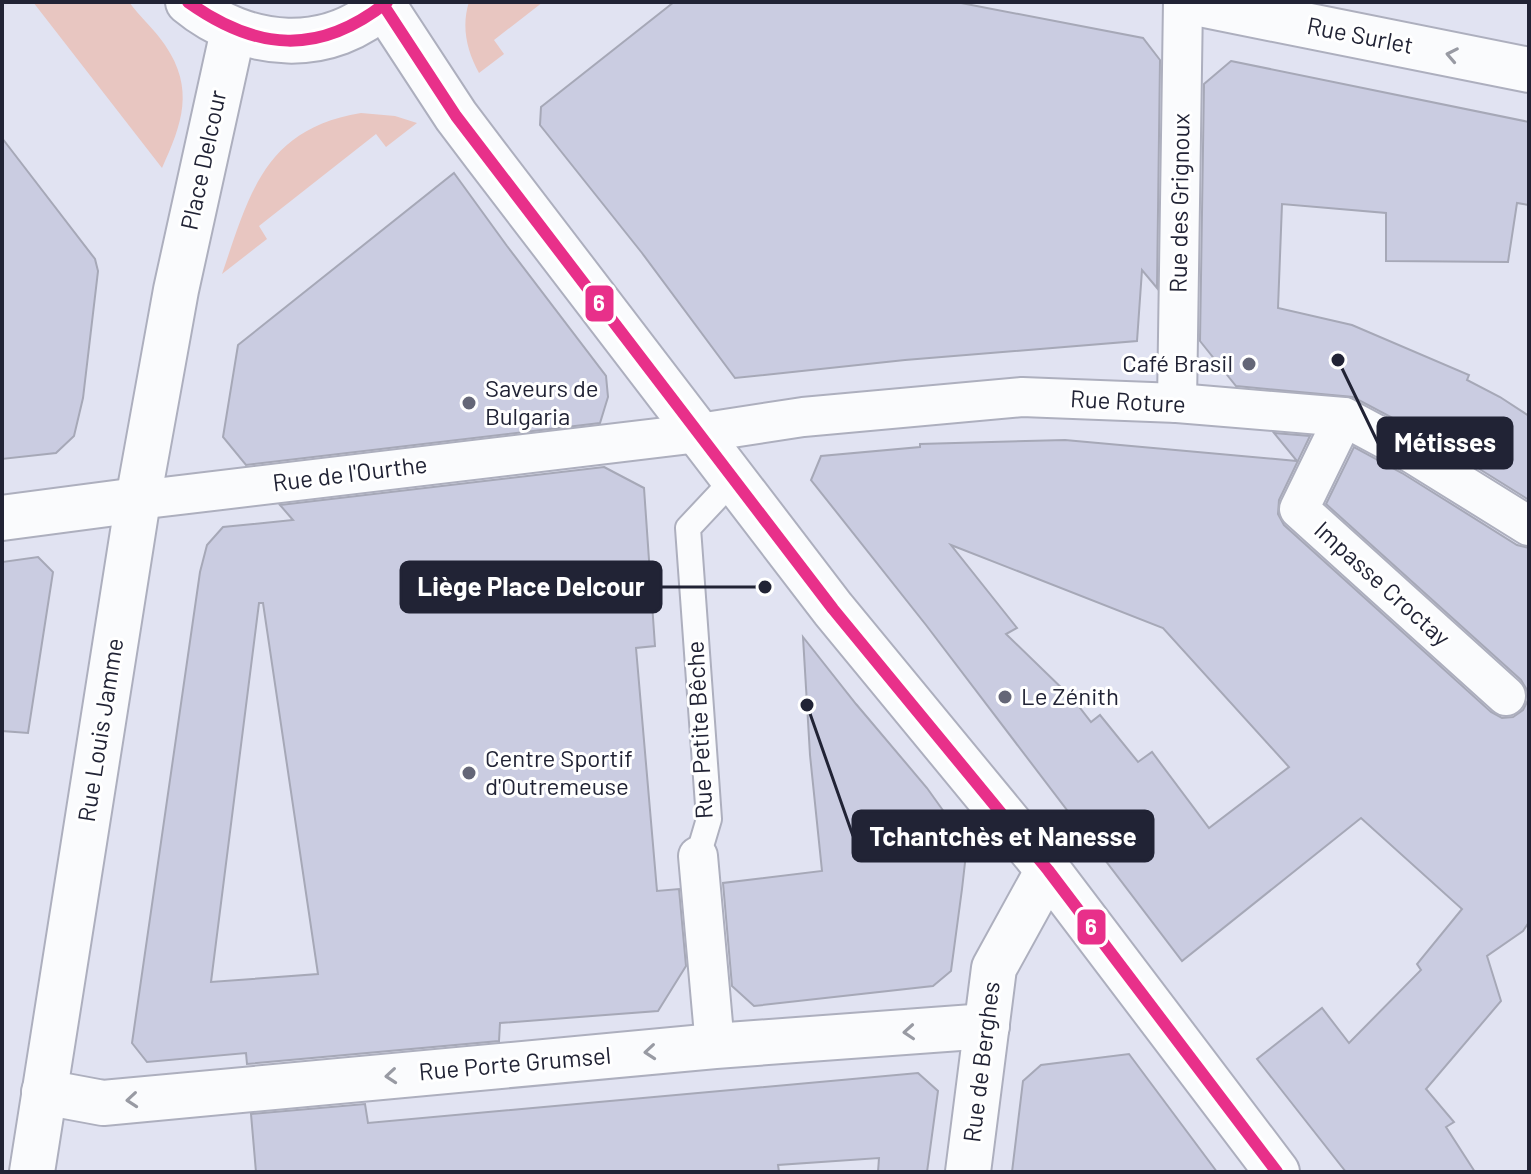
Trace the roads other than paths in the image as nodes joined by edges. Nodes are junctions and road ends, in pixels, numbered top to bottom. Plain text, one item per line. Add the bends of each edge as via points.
1 (188, 2) edge
2 (1183, 2) edge
3 (1190, 2) edge
4 (385, 4) edge
5 (1327, 16) edge
6 (233, 31) junction
7 (1529, 70) edge
8 (176, 290) joint
9 (1177, 403) junction
10 (1344, 417) junction
11 (699, 433) junction
12 (734, 479) junction
13 (138, 500) junction
14 (2, 518) edge
15 (1529, 526) edge
16 (1506, 696) dead end
17 (698, 856) joint
18 (1048, 870) junction
19 (987, 1026) junction
20 (715, 1046) junction
21 (44, 1092) junction
22 (32, 1172) edge
23 (968, 1172) edge
24 (1277, 1172) edge

1 - 6 street
2 - 9 street, Rue des Grignoux
3 - 5 street, Rue Surlet
4 - 6 street via 338,33 311,39 285,41
4 - 11 street via 456,116
7 -> 5 street, Rue Surlet
6 - 8 street, Place Delcour
8 - 13 street, Rue Louis Jamme
9 - 10 street, Rue Roture
9 - 11 street, Rue Roture via 1022,397 803,417
10 - 15 street, Rue Roture
10 - 16 street, Impasse Croctay via 1299,509
11 - 12 street
11 - 13 street, Rue de l'Ourthe
12 - 17 lane, Rue Petite Bêche via 688,528 709,819
12 - 18 street via 833,609
13 - 14 street, Rue de l'Ourthe
13 - 21 street, Rue Louis Jamme
17 - 20 street, Rue Petite Bêche
18 - 19 street, Rue de Berghes via 994,968
18 - 24 street
19 -> 20 street, Rue Porte Grumsel
19 - 23 street, Rue de Berghes
20 -> 21 street, Rue Porte Grumsel via 103,1103
21 - 22 street, Rue Louis Jamme

